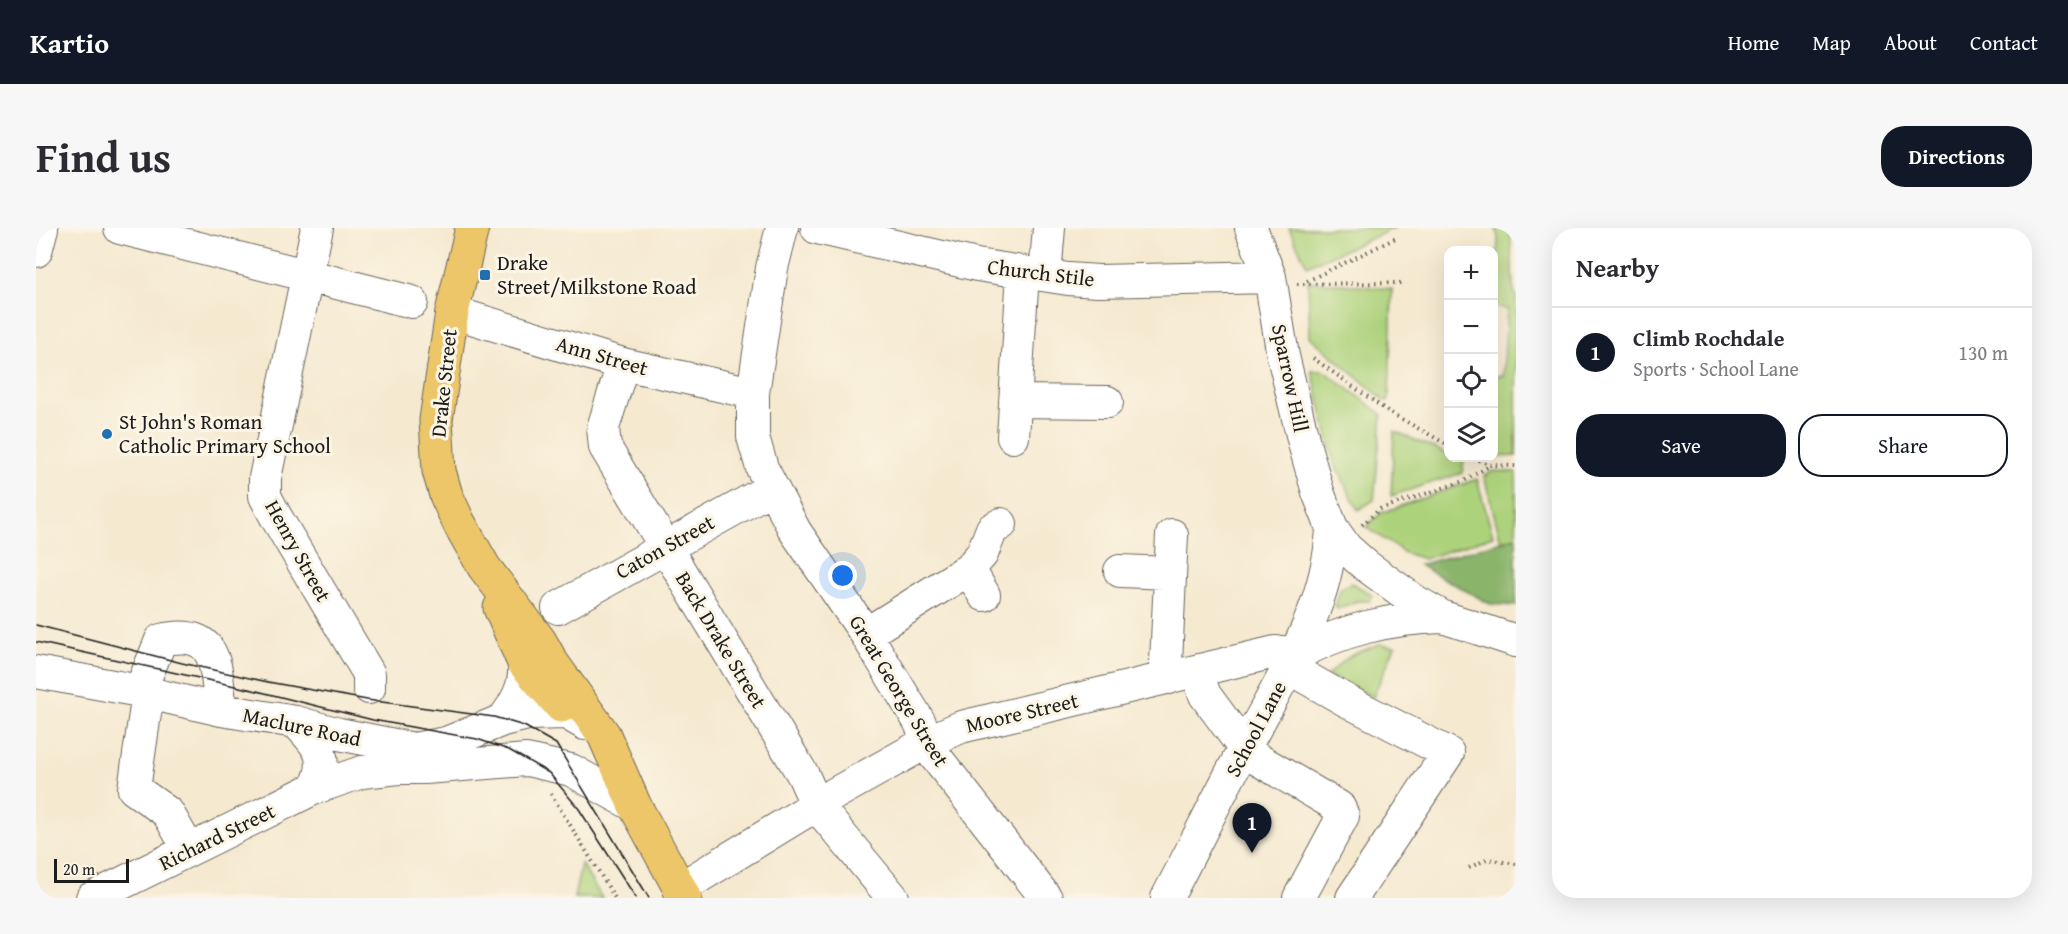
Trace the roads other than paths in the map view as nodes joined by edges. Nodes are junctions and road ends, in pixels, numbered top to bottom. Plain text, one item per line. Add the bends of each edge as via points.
1 (42, 228) edge
2 (120, 228) edge
3 (317, 228) edge
4 (472, 228) edge
5 (782, 228) edge
6 (817, 228) edge
7 (1049, 228) edge
8 (1251, 228) edge
9 (36, 251) edge
10 (1034, 274) junction
11 (306, 276) junction
12 (1270, 277) junction
13 (412, 302) dead end
14 (452, 312) junction
15 (623, 364) junction
16 (753, 393) junction
17 (1016, 401) junction
18 (1107, 402) dead end
19 (1013, 437) dead end
20 (772, 488) junction
21 (1000, 524) dead end
22 (1332, 528) junction
23 (1172, 535) dead end
24 (664, 547) junction
25 (1120, 571) dead end
26 (1170, 573) junction
27 (558, 608) dead end
28 (1443, 617) junction
29 (866, 634) junction
30 (1516, 641) edge
31 (1292, 662) junction
32 (539, 664) junction
33 (1200, 670) junction
34 (36, 672) edge
35 (1169, 678) junction
36 (369, 688) dead end
37 (144, 692) junction
38 (221, 710) junction
39 (566, 712) junction
40 (503, 720) junction
41 (296, 722) junction
42 (604, 735) junction
43 (929, 741) junction
44 (1244, 748) junction
45 (527, 760) junction
46 (313, 789) junction
47 (635, 806) junction
48 (817, 806) junction
49 (189, 850) junction
50 (682, 894) edge
51 (92, 898) edge
52 (893, 898) edge
53 (1046, 898) edge
54 (1167, 898) edge
55 (1299, 898) edge
56 (1352, 898) edge

1 - 9 street
2 - 11 street
3 - 11 street, Henry Street
4 - 14 main road, Drake Street
5 - 16 street, Great George Street
6 - 10 street, Church Stile via 977,265
7 - 10 street
8 - 12 street, Sparrow Hill
10 - 12 street, Church Stile via 1098,281
10 - 17 street
11 - 13 street
11 - 36 street, Henry Street via 265,478 266,496 369,674
12 - 22 street, Sparrow Hill via 1283,356 1304,443
14 - 15 street, Ann Street
14 - 32 main road, Drake Street via 436,420 439,471 454,514 484,567 540,641
15 - 16 street, Ann Street
15 - 24 street, Back Drake Street via 603,428 605,447
16 - 20 street, Great George Street via 753,437
17 - 18 street
17 - 19 street
20 - 24 street, Caton Street
20 - 29 street, Great George Street via 795,531
21 - 29 street via 992,529 982,554 977,582
22 - 28 street via 1365,565
22 - 31 street, School Lane via 1326,574
23 - 26 street
24 - 27 street, Caton Street
24 - 48 street, Back Drake Street via 803,775
25 - 26 street
26 - 35 street via 1166,662
28 - 30 street
28 - 31 street via 1416,617 1334,636
29 - 43 street, Great George Street
31 - 33 street, Moore Street via 1283,652 1275,652
31 - 44 street, School Lane
31 - 56 street via 1347,701 1448,753
32 - 39 main road, Drake Street
32 - 40 street via 525,675 515,704
32 - 42 main road, Drake Street
33 - 35 street, Moore Street
33 - 44 street via 1205,695
34 - 37 street, Maclure Road
35 - 43 street, Moore Street via 961,727
37 - 38 street, Maclure Road
37 - 38 street via 161,640 177,637 199,641 208,647 213,658
37 - 49 street via 134,789 168,813
38 - 41 street, Maclure Road
39 - 40 street, Maclure Road
39 - 42 street
39 - 45 street via 558,729
39 - 47 main road, Drake Street
40 - 41 street, Maclure Road via 446,743 414,749
41 - 46 street via 322,756 323,773
42 - 47 main road, Drake Street
43 - 48 street, Moore Street
43 - 53 street, Great George Street via 935,756
44 - 54 street, School Lane
44 - 55 street via 1339,807 1343,816
45 - 46 street, Richard Street via 372,771
45 - 47 street, Richard Street via 571,770
46 - 49 street, Richard Street
47 - 50 main road, Drake Street
48 - 50 street, Moore Street
48 - 52 street, Back Drake Street
49 - 51 street, Richard Street

